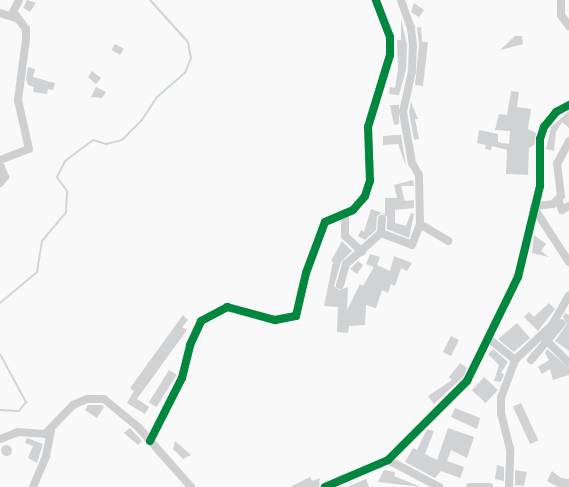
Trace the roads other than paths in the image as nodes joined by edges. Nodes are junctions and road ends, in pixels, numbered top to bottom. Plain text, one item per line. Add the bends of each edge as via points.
1 (19, 0) edge
2 (376, 0) edge
3 (401, 0) edge
4 (561, 0) edge
5 (2, 14) edge
6 (20, 19) junction
7 (2, 24) dead end
8 (569, 26) edge
9 (569, 105) edge
10 (569, 141) edge
11 (0, 160) edge
12 (0, 166) edge
13 (0, 183) edge
14 (558, 200) junction
15 (569, 206) edge
16 (535, 207) junction
17 (346, 213) junction
18 (382, 219) dead end
19 (420, 224) junction
20 (381, 232) junction
21 (448, 241) dead end
22 (362, 252) junction
23 (569, 262) edge
24 (340, 285) dead end
25 (569, 295) edge
26 (562, 323) dead end
27 (542, 336) junction
28 (488, 338) junction
29 (548, 342) junction
30 (515, 360) junction
31 (531, 360) dead end
32 (569, 363) edge
33 (51, 430) junction
34 (0, 439) edge
35 (150, 441) junction
36 (388, 460) junction
37 (33, 487) edge
38 (191, 487) edge
39 (325, 487) edge
40 (438, 487) edge
41 (470, 487) edge
42 (490, 487) edge
43 (509, 487) edge

1 - 6 street via 13,11
2 - 17 street via 390,37 390,55 368,127 368,188 356,208
3 - 19 street via 413,45 411,76 403,112 412,164 418,175
4 - 8 street via 561,15
5 - 6 street
5 - 7 street
6 - 11 street via 26,39 18,100 29,150
9 - 16 street via 552,115 541,135 541,169
10 - 14 street via 558,159 562,194
12 - 13 street via 5,177
14 - 15 street via 561,209
14 - 16 street
16 - 23 street
16 - 28 street via 518,276
17 - 22 street via 344,234
17 - 35 street via 328,219 323,227 296,316 275,320 227,306 201,321 190,345 182,378
18 - 20 street
19 - 20 street via 412,246
19 - 21 street
20 - 22 street
22 - 24 street via 343,270
25 - 27 street
26 - 29 street
27 - 29 street
27 - 30 street
28 - 30 street
28 - 36 street via 462,387 435,410
29 - 31 street
29 - 32 street
30 - 43 street via 501,398 501,414 510,449
33 - 34 street via 43,434 18,432
33 - 35 street via 59,416 74,405 99,398 119,408
33 - 37 street via 46,456
35 - 38 street
36 - 39 street
36 - 40 street
41 - 42 street

